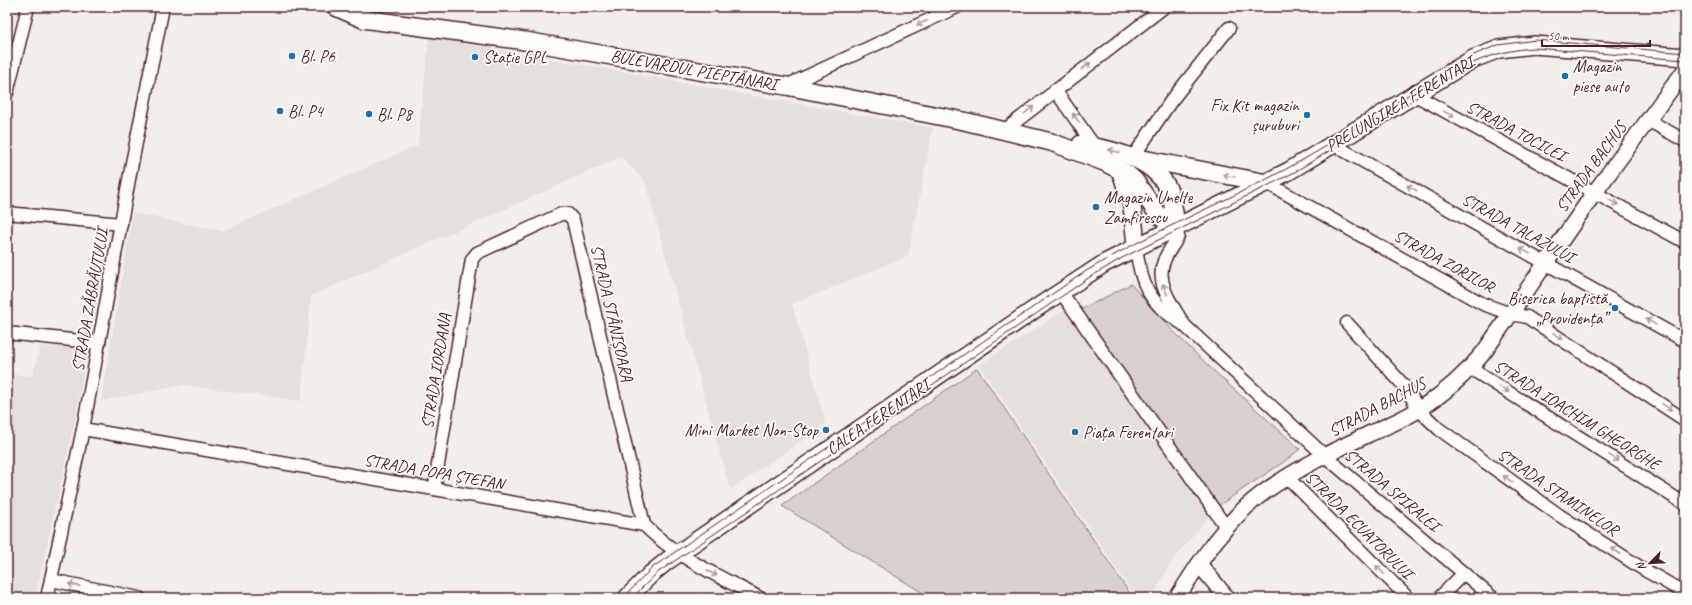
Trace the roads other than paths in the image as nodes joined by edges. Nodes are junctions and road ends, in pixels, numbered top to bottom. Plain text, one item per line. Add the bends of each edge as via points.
1 (28, 7) edge
2 (163, 7) edge
3 (336, 7) edge
4 (957, 7) edge
5 (1164, 7) edge
6 (1229, 28) dead end
7 (1685, 57) edge
8 (1685, 70) edge
9 (786, 86) junction
10 (1055, 90) junction
11 (7, 93) edge
12 (1415, 95) junction
13 (1648, 120) junction
14 (1004, 130) junction
15 (1685, 141) edge
16 (1051, 142) junction
17 (1334, 145) junction
18 (1096, 147) junction
19 (1133, 157) junction
20 (1121, 171) junction
21 (1267, 183) junction
22 (1595, 192) junction
23 (7, 213) edge
24 (121, 224) junction
25 (1175, 227) junction
26 (1685, 242) edge
27 (1136, 246) junction
28 (472, 258) joint
29 (1546, 263) junction
30 (1061, 292) junction
31 (1511, 314) junction
32 (1347, 323) dead end
33 (1183, 324) junction
34 (7, 333) edge
35 (1685, 341) edge
36 (100, 343) junction
37 (1470, 368) junction
38 (1420, 410) junction
39 (1685, 420) edge
40 (83, 429) junction
41 (1325, 456) junction
42 (1287, 476) junction
43 (434, 489) junction
44 (1685, 504) edge
45 (644, 525) junction
46 (1226, 527) junction
47 (678, 554) junction
48 (1199, 564) junction
49 (1464, 574) junction
50 (51, 580) junction
51 (1685, 593) edge
52 (47, 598) edge
53 (139, 598) edge
54 (627, 598) edge
55 (760, 598) edge
56 (1177, 598) edge
57 (1227, 598) edge
58 (1408, 598) edge
59 (1439, 598) edge
60 (1493, 598) edge

1 - 11 street
2 - 24 street, STRADA ZĂBRĂUȚULUI
3 - 9 main road, BULEVARDUL PIEPTĂNARI via 363,19 525,41
4 -> 9 street
10 -> 5 street
6 - 19 street via 1171,101
7 - 12 main road, PRELUNGIREA FERENTARI via 1566,46 1512,46 1473,59
8 - 13 street, STRADA BACHUS
9 - 14 main road, BULEVARDUL PIEPTĂNARI
14 -> 10 street
18 -> 10 street
12 - 17 main road, PRELUNGIREA FERENTARI
12 -> 22 street, STRADA TOCILEI
13 - 15 street
13 - 22 street, STRADA BACHUS
14 - 16 main road, BULEVARDUL PIEPTĂNARI
16 - 18 main road, BULEVARDUL PIEPTĂNARI via 1066,141
16 - 20 main road, BULEVARDUL PIEPTĂNARI
17 - 21 main road, PRELUNGIREA FERENTARI
29 -> 17 street, STRADA TALAZULUI
19 -> 18 main road, BULEVARDUL PIEPTĂNARI
21 -> 19 main road
19 - 25 main road, BULEVARDUL PIEPTĂNARI via 1154,171 1168,187 1173,203
20 - 25 main road, BULEVARDUL PIEPTĂNARI via 1132,178 1157,213
20 - 27 main road via 1132,205
21 - 25 main road, PRELUNGIREA FERENTARI
21 - 31 street, STRADA ZORILOR via 1483,304
22 -> 26 street, STRADA TOCILEI
22 - 29 street, STRADA BACHUS
23 - 24 street
24 - 36 street, STRADA ZĂBRĂUȚULUI
25 - 27 main road, PRELUNGIREA FERENTARI
33 -> 25 street, STRADA SPIRALEI via 1168,297 1161,277 1163,261 1178,236
27 - 30 main road, CALEA FERENTARI
27 - 33 street, STRADA SPIRALEI via 1138,266 1145,287 1158,305
28 - 43 street, STRADA IORDANA
28 - 45 street, STRADA STÂNIȘOARA via 477,253 560,214 568,214 573,220
29 - 31 street, STRADA BACHUS
35 -> 29 street, STRADA TALAZULUI
30 - 46 street
30 - 47 main road, CALEA FERENTARI
31 - 37 street, STRADA BACHUS
31 -> 39 street, STRADA ZORILOR via 1527,317 1553,332
32 - 38 street, STRADA STAMINELOR via 1406,388
33 - 41 street, STRADA SPIRALEI
34 - 36 street
36 - 40 street, STRADA ZĂBRĂUȚULUI
37 - 38 street, STRADA BACHUS via 1457,382
37 -> 44 street, STRADA IOACHIM GHEORGHE
38 - 41 street, STRADA BACHUS
51 -> 38 street, STRADA STAMINELOR via 1643,569 1507,479 1439,429
40 - 43 street, STRADA POPA ȘTEFAN
40 - 50 street, STRADA ZĂBRĂUȚULUI
41 - 42 street, STRADA BACHUS
41 - 49 street, STRADA SPIRALEI
42 - 46 street, STRADA BACHUS via 1243,509
58 -> 42 street, STRADA ECUATORULUI
43 - 45 street, STRADA POPA ȘTEFAN
45 - 47 street
46 - 48 street, STRADA BACHUS
47 - 54 main road, CALEA FERENTARI via 651,574
47 -> 55 street
48 - 56 street, STRADA BACHUS
48 - 57 street
49 - 59 street
49 - 60 street, STRADA SPIRALEI
50 - 52 street, STRADA ZĂBRĂUȚULUI
53 -> 50 street

